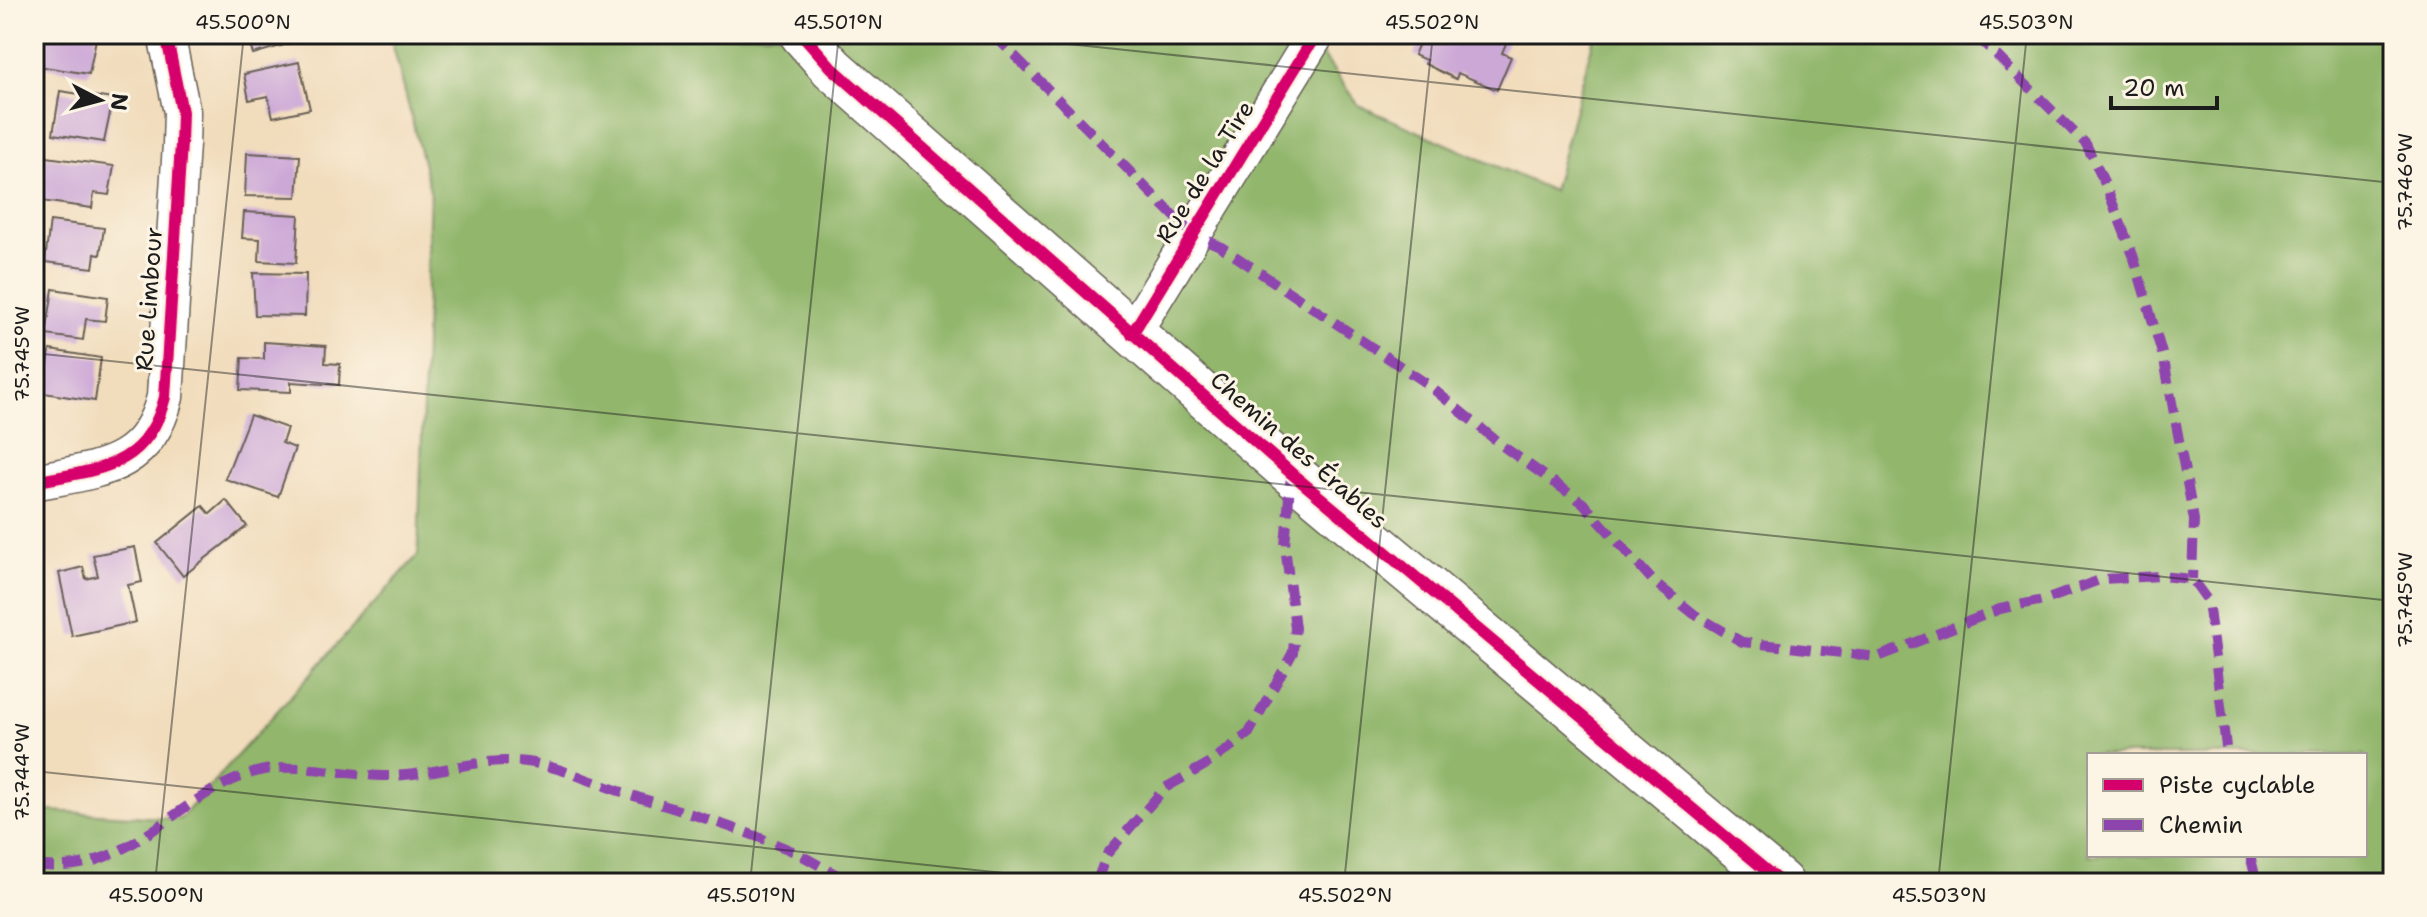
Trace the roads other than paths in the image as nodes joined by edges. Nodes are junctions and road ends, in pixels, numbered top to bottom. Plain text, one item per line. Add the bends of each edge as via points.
1 (166, 34) edge
2 (802, 34) edge
3 (1316, 34) edge
4 (1132, 334) junction
5 (34, 482) edge
6 (1781, 883) edge

1 - 5 street, Rue Limbour via 182,123 165,397 159,421 148,441 130,456 109,466
2 - 4 street, Chemin des Érables via 832,68
3 - 4 street, Rue de la Tire
4 - 6 street, Chemin des Érables via 1485,638

